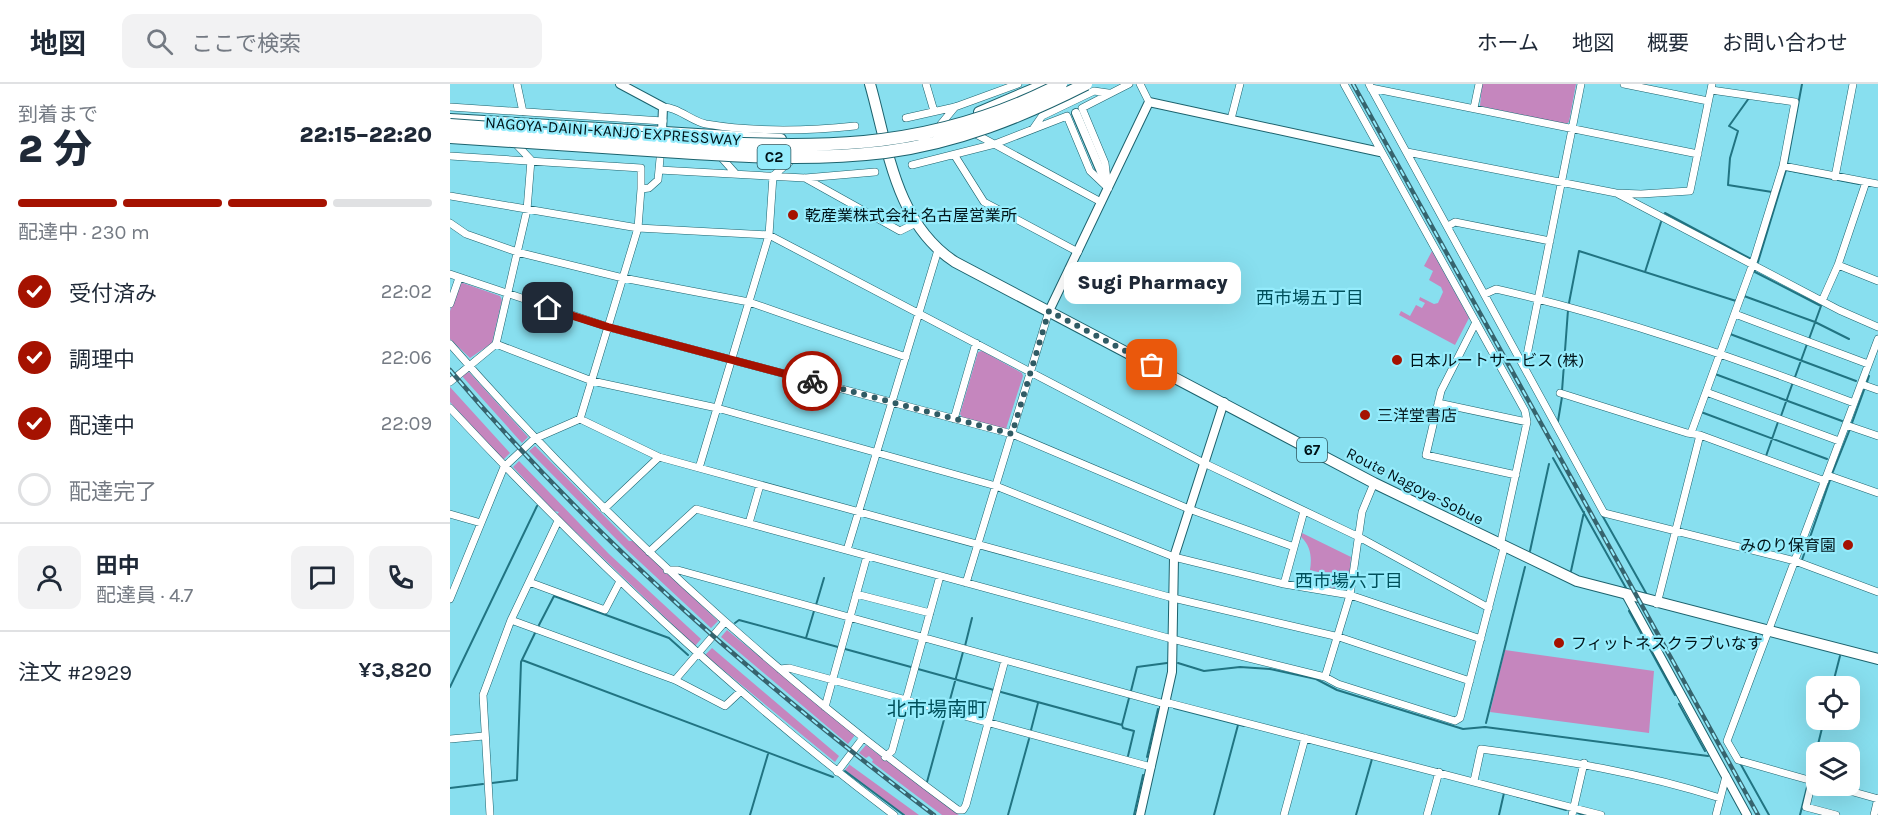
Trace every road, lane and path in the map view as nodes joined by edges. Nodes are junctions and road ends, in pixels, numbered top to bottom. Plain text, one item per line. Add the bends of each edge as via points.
1 (517, 84) edge
2 (870, 84) edge
3 (926, 84) edge
4 (1018, 84) edge
5 (1061, 84) edge
6 (1086, 84) edge
7 (1129, 84) edge
8 (1140, 84) edge
9 (1240, 84) edge
10 (1344, 84) edge
11 (1479, 84) edge
12 (1581, 84) edge
13 (1624, 84) edge
14 (1853, 84) edge
15 (627, 85) edge
16 (1037, 85) edge
17 (1370, 86) edge
18 (1711, 87) edge
19 (1108, 93) junction
20 (1708, 101) junction
21 (1149, 102) junction
22 (955, 106) junction
23 (450, 107) edge
24 (663, 107) junction
25 (1473, 108) junction
26 (503, 111) junction
27 (934, 111) junction
28 (523, 112) junction
29 (1077, 112) dead end
30 (582, 116) junction
31 (906, 118) dead end
32 (450, 119) edge
33 (1231, 119) junction
34 (491, 121) junction
35 (946, 122) junction
36 (722, 125) junction
37 (450, 126) edge
38 (662, 126) junction
39 (855, 126) dead end
40 (595, 128) junction
41 (1572, 128) junction
42 (786, 129) junction
43 (1033, 129) junction
44 (884, 134) junction
45 (706, 135) junction
46 (450, 137) edge
47 (796, 139) junction
48 (817, 139) junction
49 (995, 144) junction
50 (1380, 152) junction
51 (1407, 152) junction
52 (1698, 154) junction
53 (450, 156) edge
54 (954, 156) junction
55 (531, 160) junction
56 (912, 165) dead end
57 (1783, 166) junction
58 (659, 170) junction
59 (875, 172) dead end
60 (736, 174) junction
61 (773, 176) junction
62 (1835, 177) junction
63 (805, 178) junction
64 (1866, 182) junction
65 (1561, 183) junction
66 (1878, 184) edge
67 (1108, 188) junction
68 (641, 189) junction
69 (1616, 193) junction
70 (450, 196) edge
71 (1101, 202) junction
72 (527, 210) junction
73 (450, 223) edge
74 (916, 224) junction
75 (1448, 226) junction
76 (638, 228) junction
77 (769, 235) junction
78 (1550, 240) junction
79 (938, 250) junction
80 (518, 252) junction
81 (1078, 252) junction
82 (1838, 265) junction
83 (1752, 266) junction
84 (450, 274) edge
85 (459, 278) junction
86 (623, 278) junction
87 (1878, 281) edge
88 (1485, 294) junction
89 (508, 295) junction
90 (1538, 298) junction
91 (1822, 301) junction
92 (749, 302) junction
93 (450, 303) edge
94 (1049, 311) junction
95 (919, 313) junction
96 (1734, 314) junction
97 (1476, 322) junction
98 (608, 327) junction
99 (1878, 327) edge
100 (1878, 339) edge
101 (976, 343) junction
102 (450, 344) edge
103 (496, 344) junction
104 (1720, 352) junction
105 (906, 357) junction
106 (731, 360) junction
107 (1868, 364) junction
108 (1525, 365) junction
109 (470, 366) junction
110 (1031, 372) junction
111 (592, 381) junction
112 (450, 382) edge
113 (1861, 384) junction
114 (1878, 390) edge
115 (1706, 392) junction
116 (1560, 393) dead end
117 (892, 402) junction
118 (1224, 402) junction
119 (1437, 403) junction
120 (1854, 403) junction
121 (450, 408) edge
122 (717, 408) junction
123 (580, 419) junction
124 (954, 419) junction
125 (1527, 422) junction
126 (1846, 425) junction
127 (1691, 433) junction
128 (1012, 434) junction
129 (1700, 435) junction
130 (1878, 436) edge
131 (534, 439) junction
132 (1839, 441) junction
133 (877, 453) junction
134 (659, 457) junction
135 (1204, 463) junction
136 (504, 466) junction
137 (699, 468) junction
138 (1516, 475) junction
139 (1826, 478) junction
140 (1374, 483) junction
141 (760, 485) junction
142 (996, 486) junction
143 (1878, 493) edge
144 (604, 509) junction
145 (1189, 509) junction
146 (1304, 511) junction
147 (859, 512) junction
148 (450, 514) edge
149 (558, 521) junction
150 (481, 523) junction
151 (749, 524) junction
152 (1675, 531) junction
153 (1359, 537) junction
154 (978, 544) junction
155 (1502, 547) junction
156 (1294, 548) junction
157 (847, 550) junction
158 (649, 552) junction
159 (867, 556) junction
160 (1174, 557) junction
161 (1794, 561) junction
162 (667, 570) junction
163 (450, 574) edge
164 (459, 576) junction
165 (940, 576) junction
166 (529, 582) junction
167 (619, 583) junction
168 (966, 583) junction
169 (1284, 584) junction
170 (1878, 592) edge
171 (856, 594) junction
172 (1350, 595) junction
173 (1627, 596) junction
174 (1173, 597) junction
175 (450, 599) edge
176 (1657, 604) junction
177 (1489, 608) junction
178 (930, 613) junction
179 (850, 618) junction
180 (511, 620) junction
181 (724, 623) junction
182 (1768, 632) junction
183 (1339, 637) junction
184 (923, 638) junction
185 (1172, 639) junction
186 (1481, 639) junction
187 (697, 655) junction
188 (1878, 658) edge
189 (1005, 660) junction
190 (780, 669) junction
191 (1325, 677) junction
192 (675, 680) junction
193 (833, 680) junction
194 (1470, 681) junction
195 (740, 692) junction
196 (906, 700) junction
197 (1165, 703) junction
198 (825, 707) junction
199 (988, 723) junction
200 (484, 736) junction
201 (862, 738) junction
202 (1305, 738) junction
203 (450, 739) edge
204 (885, 757) junction
205 (1584, 763) junction
206 (1151, 767) junction
207 (837, 772) junction
208 (1439, 772) junction
209 (1726, 776) junction
210 (1474, 781) junction
211 (1806, 781) edge
212 (1860, 793) edge
213 (1810, 796) edge
214 (1720, 798) junction
215 (1878, 798) edge
216 (1573, 811) edge
217 (490, 815) edge
218 (894, 815) edge
219 (1140, 815) edge
220 (1284, 815) edge
221 (1427, 815) edge
222 (1601, 815) edge
223 (1716, 815) edge
224 (1747, 815) edge
225 (1836, 815) edge
226 (1874, 815) edge

1 - 28 street
2 - 44 main road, Route Nagoya-Sobue / 67
3 - 27 street
4 - 22 street
5 - 37 highway, NAGOYA-DAINI-KANJO EXPRESSWAY / C2, bridge via 953,126 845,145 734,144
6 - 46 highway, NAGOYA-DAINI-KANJO EXPRESSWAY / C2, bridge via 1023,114 959,137 848,156 734,156
7 - 19 street
8 - 21 street
9 - 33 street
10 - 50 street
11 - 25 street
12 - 41 street
13 - 20 street
14 - 62 street
15 - 24 street
16 - 35 main road via 977,113
17 - 25 street
17 - 51 street
18 - 20 street
18 - 57 street via 1795,102
19 - 43 street via 1094,91 1042,116
19 - 67 street via 1082,108 1105,163
20 - 52 street
21 - 33 street
21 - 67 street
22 - 27 street
22 - 35 street
23 - 26 street
24 - 36 street via 699,122
24 - 38 street
25 - 41 street
26 - 28 street
26 - 34 street
27 - 31 street
28 - 30 street
29 - 67 street
30 - 38 street
30 - 40 street
32 - 34 main road
33 - 50 street
34 - 40 main road
34 - 55 street
35 - 44 main road
35 - 49 street
36 - 42 street
36 - 45 street
38 - 40 main road
38 - 45 main road
38 - 58 street
39 - 42 street
41 - 52 street
41 - 65 street
42 - 47 street
43 - 49 street
43 - 67 street via 1067,116 1090,171
44 - 48 main road
44 - 74 main road, Route Nagoya-Sobue / 67 via 893,170
45 - 47 main road
45 - 60 street
47 - 48 main road
48 - 61 street
49 - 54 street
49 - 71 street
50 - 97 street
51 - 65 street
51 - 75 street
52 - 69 street via 1690,190
53 - 55 street
54 - 56 street
54 - 81 street via 984,202
55 - 68 street via 641,168
55 - 72 street
57 - 62 street
57 - 83 street
58 - 60 street
58 - 68 street via 654,185
59 - 63 street
60 - 61 street
61 - 63 street
61 - 77 street
62 - 64 street
63 - 74 street via 900,231
64 - 66 street
64 - 82 street
65 - 69 street
65 - 78 street
67 - 71 street
68 - 76 street
69 - 83 street
70 - 72 street
71 - 81 street
72 - 76 street
72 - 80 street
73 - 80 street via 466,234
74 - 79 main road, Route Nagoya-Sobue / 67
75 - 78 street via 1455,222
75 - 88 street
76 - 77 street
76 - 86 street
77 - 92 street
77 - 95 street
78 - 90 street
79 - 94 main road, Route Nagoya-Sobue / 67
79 - 95 street
80 - 86 street
80 - 89 street
81 - 94 street
82 - 87 street
82 - 91 street
83 - 91 street
83 - 96 street
84 - 85 street
85 - 89 street
85 - 93 street
86 - 92 street
86 - 98 street
88 - 90 street via 1496,289
88 - 108 street
89 - 98 street
89 - 103 street
90 - 104 street
90 - 108 street
91 - 99 street
92 - 105 street
92 - 106 street
94 - 110 street
94 - 118 main road, Route Nagoya-Sobue / 67
95 - 101 street
95 - 105 street
96 - 104 street
96 - 107 street
97 - 119 street
97 - 125 street via 1525,411
98 - 106 street
98 - 111 street
100 - 107 street
101 - 110 street
101 - 124 street
102 - 109 street
103 - 109 street
103 - 111 street
104 - 115 street
104 - 120 street
105 - 117 street
106 - 117 street
106 - 122 street
107 - 113 street
108 - 152 street via 1604,513
109 - 112 street
109 - 131 street
110 - 128 street
110 - 135 street
111 - 122 street
111 - 123 street
113 - 114 street
113 - 120 street
115 - 127 street
115 - 132 street
116 - 127 street
117 - 124 street
117 - 133 street
118 - 135 street
118 - 140 main road, Route Nagoya-Sobue / 67
119 - 125 street
119 - 138 street via 1426,455
120 - 126 street
121 - 136 street
122 - 133 street
122 - 137 street
123 - 131 street
123 - 134 street
124 - 128 street
125 - 138 street
126 - 130 street
126 - 132 street
127 - 129 street
128 - 142 street
128 - 145 street
129 - 139 street
129 - 152 street
131 - 136 street
131 - 144 street
132 - 139 street
133 - 142 street
133 - 147 street
134 - 137 street
134 - 144 street
135 - 145 street
135 - 146 street
136 - 149 street
136 - 150 street
137 - 141 street
138 - 155 street
139 - 143 street
139 - 161 street
140 - 153 street via 1362,512
140 - 155 main road, Route Nagoya-Sobue / 67
141 - 147 street
141 - 151 street
142 - 154 street
142 - 160 street
144 - 158 street
145 - 156 street
145 - 160 street
146 - 153 street
146 - 156 street
147 - 154 street
147 - 157 street
148 - 150 street
149 - 166 street
149 - 167 street
150 - 164 street
151 - 157 street
151 - 158 street via 696,509
152 - 161 street
152 - 176 street
153 - 172 street
153 - 177 street
154 - 168 street
154 - 174 street
155 - 173 main road, Route Nagoya-Sobue / 67 via 1577,581
155 - 177 street
156 - 169 street
157 - 159 street
158 - 162 street
159 - 165 street
159 - 171 street
160 - 169 street
160 - 174 street
161 - 170 street
161 - 182 street
162 - 179 street
162 - 181 street
163 - 164 street
164 - 175 street
165 - 168 street
165 - 178 street
166 - 167 street via 604,610
166 - 180 street
167 - 187 street
168 - 185 street
169 - 172 street
171 - 178 street
171 - 179 street
172 - 183 street
172 - 186 street
173 - 176 main road, Route Nagoya-Sobue / 67
173 - 209 street
174 - 183 street
174 - 185 street
176 - 182 main road, Route Nagoya-Sobue / 67
177 - 186 street
178 - 184 street
179 - 184 street
179 - 193 street
180 - 192 street
180 - 200 street via 483,695
181 - 187 street
181 - 190 street
182 - 188 main road, Route Nagoya-Sobue / 67
182 - 211 street via 1727,741 1738,760
183 - 191 street
183 - 194 street
184 - 189 street
184 - 196 street
185 - 191 street
185 - 197 street via 1172,672
186 - 194 street
187 - 192 street
187 - 195 street
189 - 197 street
189 - 199 street
190 - 193 street
190 - 198 street
191 - 194 street via 1455,722 1460,718
192 - 195 street via 725,706
193 - 196 street
193 - 198 street
195 - 207 street
196 - 199 street
196 - 204 street via 892,751
197 - 202 street
197 - 206 street
198 - 201 street
199 - 204 street via 963,810
199 - 206 street
200 - 203 street
200 - 217 street
201 - 204 street
201 - 207 street
202 - 208 street
202 - 220 street
205 - 210 street via 1481,749
205 - 214 street
205 - 216 street
206 - 219 street
207 - 218 street
208 - 210 street
208 - 221 street
209 - 214 street
209 - 224 street
210 - 216 street
212 - 215 street
213 - 225 street via 1806,807
214 - 223 street
215 - 226 street
216 - 222 street

